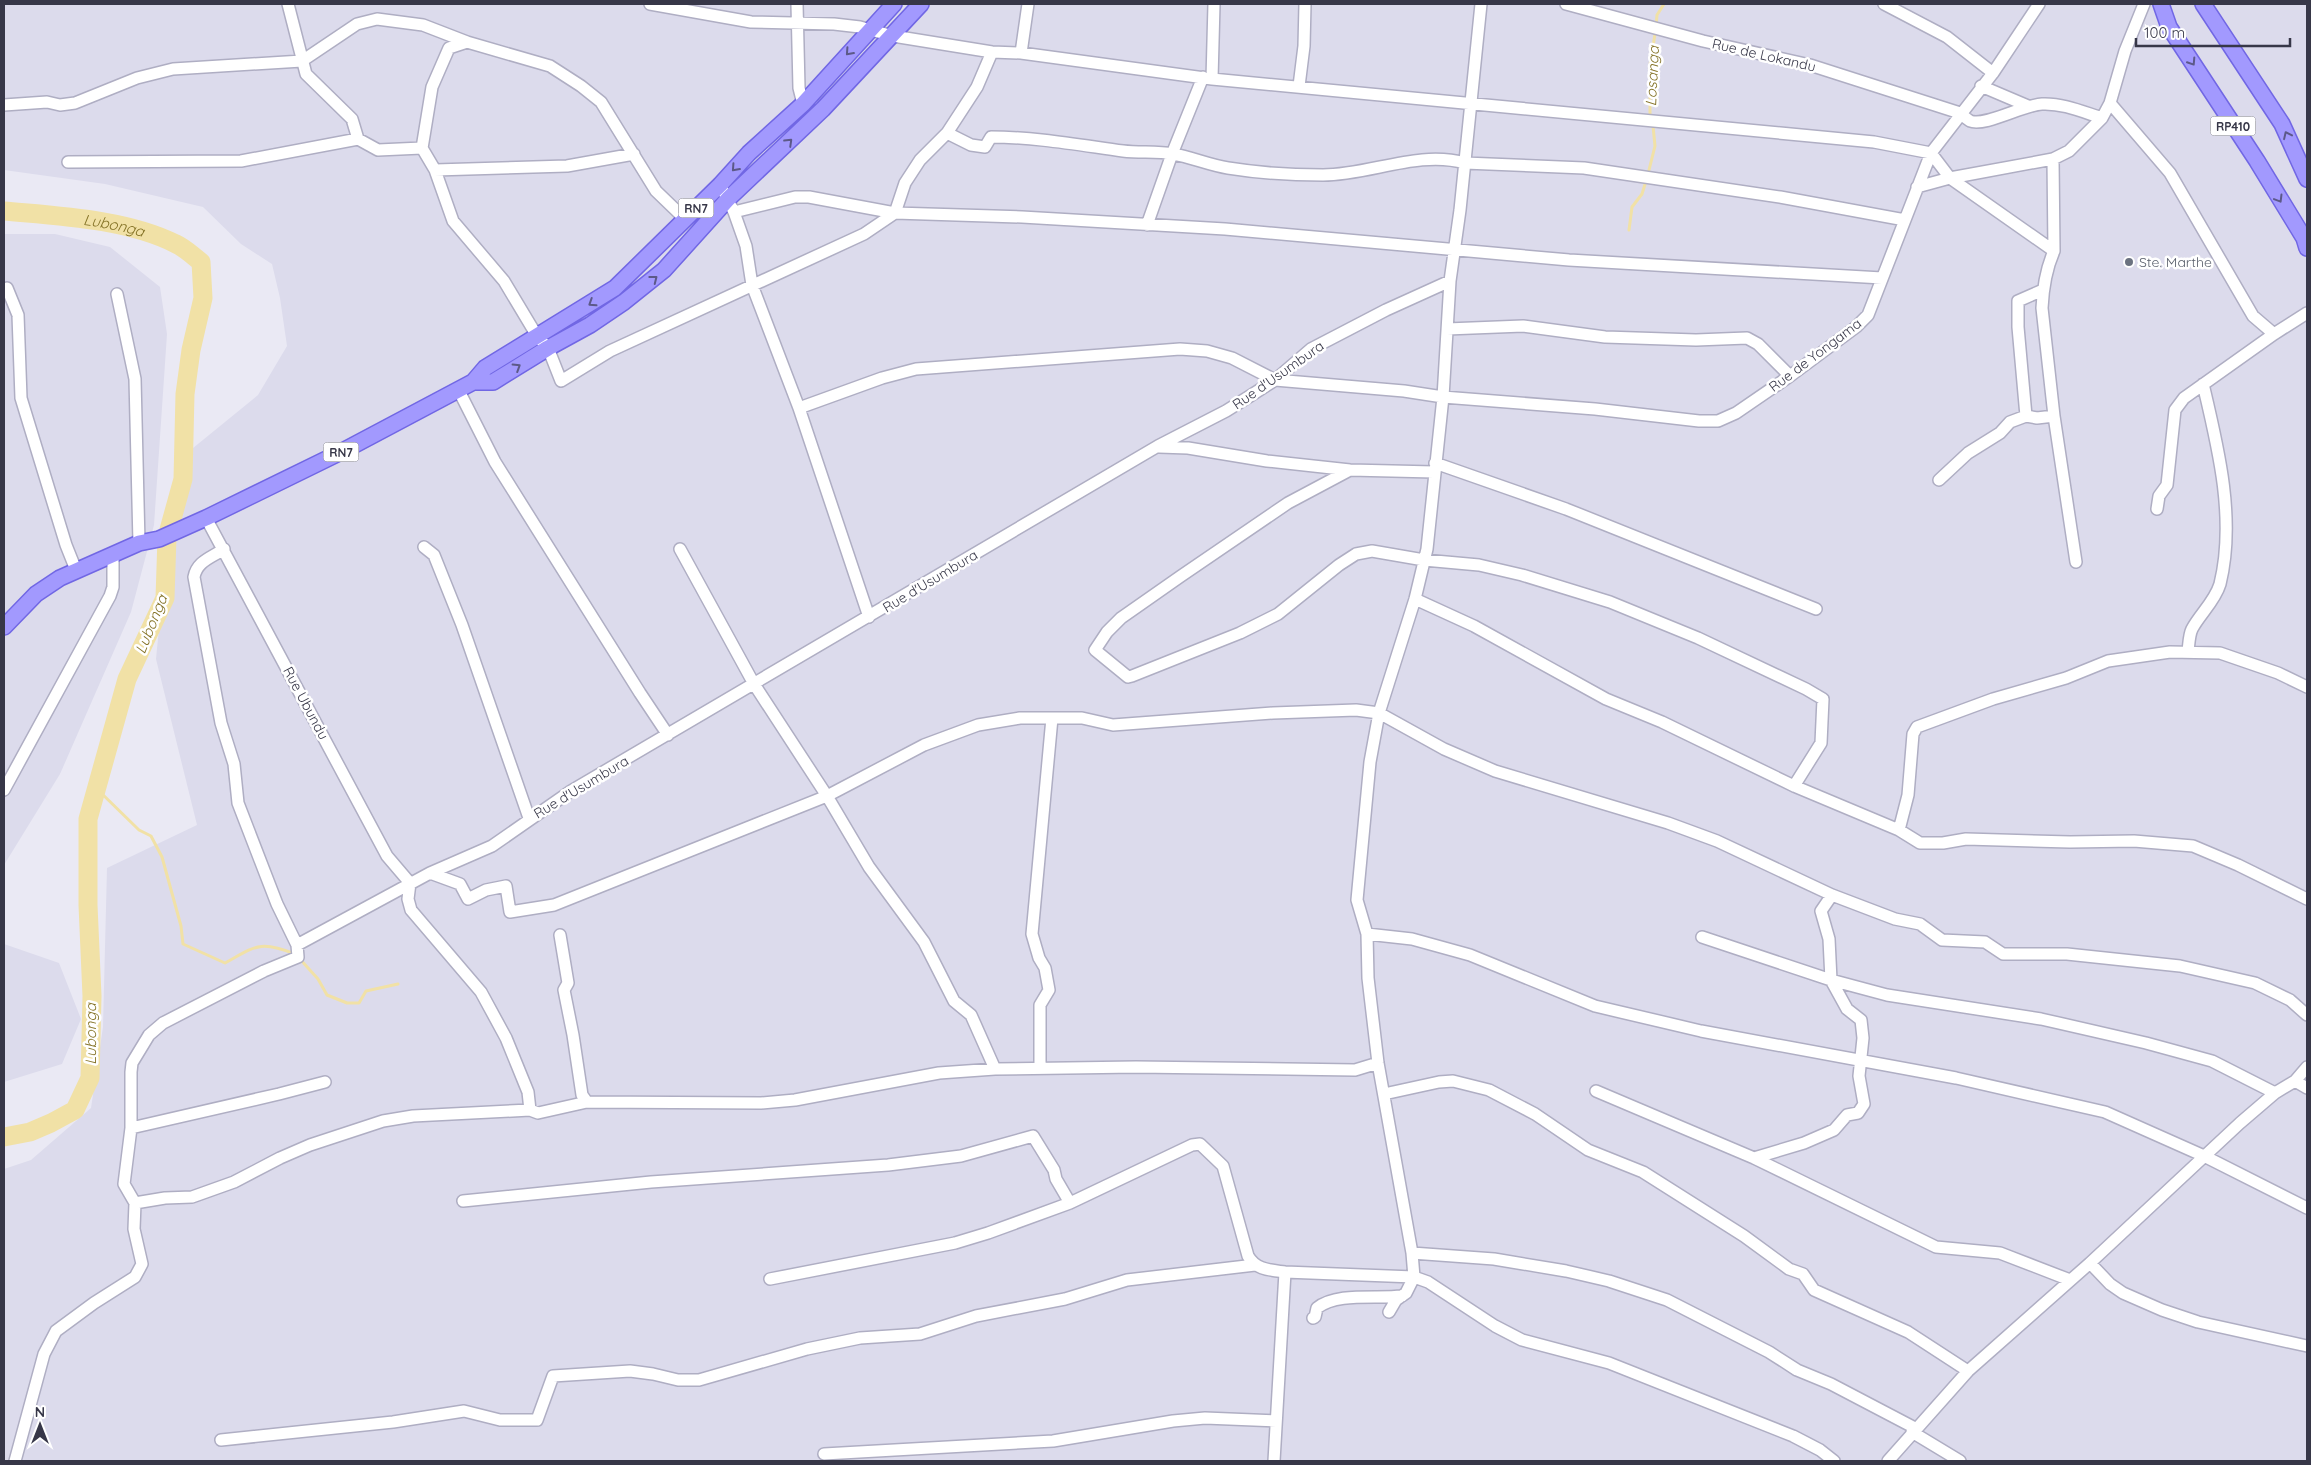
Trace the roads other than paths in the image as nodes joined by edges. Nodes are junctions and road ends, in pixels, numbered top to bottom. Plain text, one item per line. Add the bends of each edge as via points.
1 (288, 4) edge
2 (650, 4) edge
3 (796, 4) edge
4 (894, 4) edge
5 (921, 4) edge
6 (1028, 4) edge
7 (1214, 4) edge
8 (1305, 4) edge
9 (1481, 4) edge
10 (1566, 4) edge
11 (1884, 4) edge
12 (2039, 4) edge
13 (2144, 4) edge
14 (2161, 4) edge
15 (2203, 4) edge
16 (798, 23) junction
17 (870, 28) junction
18 (893, 36) junction
19 (467, 42) junction
20 (992, 52) junction
21 (1021, 53) junction
22 (302, 61) junction
23 (1993, 73) junction
24 (1207, 78) junction
25 (1299, 86) junction
26 (1982, 86) junction
27 (2110, 103) junction
28 (803, 104) junction
29 (1471, 104) junction
30 (4, 105) edge
31 (2028, 106) junction
32 (1960, 113) junction
33 (2102, 118) junction
34 (947, 134) junction
35 (358, 139) junction
36 (422, 148) junction
37 (1931, 153) junction
38 (634, 154) junction
39 (1172, 154) junction
40 (2053, 160) junction
41 (68, 162) dead end
42 (1466, 163) junction
43 (435, 170) junction
44 (1950, 178) junction
45 (2307, 179) edge
46 (720, 185) junction
47 (1918, 187) junction
48 (731, 206) junction
49 (895, 213) junction
50 (685, 219) junction
51 (1905, 220) junction
52 (1148, 225) junction
53 (2307, 248) edge
54 (1454, 251) junction
55 (2054, 251) junction
56 (1882, 278) junction
57 (1450, 281) junction
58 (752, 285) junction
59 (7, 288) dead end
60 (614, 288) junction
61 (2043, 290) junction
62 (117, 294) dead end
63 (624, 302) junction
64 (2307, 313) edge
65 (1447, 329) junction
66 (2274, 334) junction
67 (537, 336) junction
68 (548, 348) junction
69 (1790, 376) junction
70 (1275, 380) junction
71 (473, 382) junction
72 (2203, 384) junction
73 (459, 391) junction
74 (1443, 397) junction
75 (799, 408) junction
76 (2026, 416) junction
77 (2054, 416) junction
78 (1158, 446) junction
79 (1434, 467) junction
80 (1350, 470) junction
81 (1939, 480) dead end
82 (2157, 509) dead end
83 (206, 518) junction
84 (139, 543) junction
85 (424, 547) dead end
86 (224, 549) junction
87 (680, 549) dead end
88 (114, 553) junction
89 (1424, 560) junction
90 (2076, 562) dead end
91 (76, 570) junction
92 (1415, 599) junction
93 (1816, 609) dead end
94 (870, 617) junction
95 (4, 627) edge
96 (2188, 651) junction
97 (2306, 682) edge
98 (754, 684) junction
99 (1379, 713) junction
100 (1052, 718) junction
101 (668, 735) junction
102 (1794, 786) junction
103 (4, 790) edge
104 (827, 796) junction
105 (529, 818) junction
106 (1899, 830) junction
107 (430, 873) junction
108 (410, 883) junction
109 (1832, 895) junction
110 (2307, 899) edge
111 (1367, 934) junction
112 (560, 935) dead end
113 (1702, 937) dead end
114 (297, 945) junction
115 (1831, 980) junction
116 (2307, 1015) edge
117 (1860, 1060) junction
118 (1378, 1063) junction
119 (1040, 1067) junction
120 (2307, 1067) edge
121 (995, 1069) junction
122 (2295, 1081) junction
123 (325, 1082) dead end
124 (2307, 1088) edge
125 (1596, 1090) dead end
126 (2275, 1093) junction
127 (1384, 1094) junction
128 (587, 1102) junction
129 (530, 1110) junction
130 (131, 1128) junction
131 (2204, 1156) junction
132 (1754, 1158) junction
133 (463, 1201) dead end
134 (135, 1203) junction
135 (1070, 1203) junction
136 (2307, 1208) edge
137 (1412, 1252) junction
138 (2090, 1263) junction
139 (1255, 1265) junction
140 (1285, 1272) junction
141 (1414, 1277) junction
142 (770, 1279) dead end
143 (2070, 1280) junction
144 (1402, 1296) junction
145 (1388, 1312) dead end
146 (1313, 1318) dead end
147 (2307, 1346) edge
148 (1968, 1371) junction
149 (1276, 1421) junction
150 (1914, 1430) junction
151 (221, 1440) dead end
152 (824, 1454) dead end
153 (15, 1461) edge
154 (1274, 1461) edge
155 (1834, 1461) edge
156 (1888, 1461) edge
157 (1960, 1461) edge

1 - 22 street
2 - 16 street via 751,22
3 - 16 street
4 - 17 main road, RN7
5 - 18 main road, RN7
6 - 21 street
7 - 24 street
8 - 25 street
9 - 29 street
10 - 32 street, Rue de Lokandu via 1703,41 1810,65
11 - 23 street via 1947,37
12 - 23 street, Rue de Yongama
13 - 27 street via 2125,51
14 -> 53 main road, RP410 via 2169,27 2257,161
45 -> 15 main road, RP410 via 2282,124
16 - 17 street
16 - 28 street via 799,88
17 - 18 street
17 -> 28 main road, RN7
18 - 20 street
48 -> 18 main road, RN7
19 - 22 street via 423,25 378,19 357,24
19 - 36 street via 449,48 432,87
19 - 38 street via 550,66 601,102
20 - 21 street
20 - 34 street via 977,87
21 - 24 street
22 - 30 street via 172,69 137,78 75,102
22 - 35 street via 306,74 352,118
23 - 26 street, Rue de Yongama
24 - 25 street
24 - 39 street
25 - 29 street
26 - 31 street
26 - 32 street, Rue de Yongama
27 - 33 street
27 - 66 street via 2170,173 2253,316
28 -> 46 main road, RN7 via 749,153
29 - 37 street via 1874,142
29 - 42 street
31 - 32 street, Rue de Lokandu via 1978,121 1970,121
31 - 33 street via 2055,105
32 - 37 street, Rue de Yongama
33 - 40 street via 2069,152
34 - 39 street via 985,147 991,136 1024,137
34 - 49 street via 920,160 905,183
35 - 36 street via 378,150
35 - 41 street via 241,161
36 - 43 street
37 - 44 street
37 - 47 street, Rue de Yongama
38 - 43 street via 567,166
38 - 50 street via 656,191
39 - 42 street via 1234,169 1323,175 1415,161 1446,159
39 - 52 street
40 - 44 street
40 - 55 street
42 - 51 street via 1584,168 1780,197
42 - 54 street
43 - 67 street via 453,221 504,281
44 - 47 street
44 - 55 street
46 - 48 street
46 - 50 main road, RN7
47 - 51 street, Rue de Yongama
48 - 49 street via 809,197
48 - 58 street via 746,246
63 -> 48 main road, RN7 via 664,270
49 - 52 street
49 - 58 street via 864,234
50 - 60 main road, RN7
51 - 56 street, Rue de Yongama
52 - 54 street
54 - 56 street
54 - 57 street
55 - 61 street
56 - 69 street, Rue de Yongama via 1868,315
57 - 65 street
57 - 70 street, Rue d'Usumbura via 1311,350
58 - 68 street via 610,351 561,380
58 - 75 street
59 - 91 street via 18,315 21,398
60 - 63 main road
60 -> 67 main road, RN7
61 - 76 street via 2018,301
61 - 77 street via 2042,308
62 - 84 street via 135,379
63 - 68 main road, RN7
64 - 66 street
65 - 69 street via 1523,326 1605,337 1747,338 1758,344
65 - 74 street
66 - 72 street
67 - 68 street
67 - 71 main road, RN7 via 485,368
71 -> 68 main road, RN7 via 493,382
69 - 74 street, Rue de Yongama via 1736,413 1718,421
70 - 74 street, Rue de Yongama
70 - 75 street via 1232,358 1207,351 1180,349 916,369
70 - 78 street, Rue d'Usumbura via 1226,411
71 - 73 main road, RN7
72 - 82 street via 2184,398 2175,410 2166,485 2159,496
72 - 96 street via 2221,460 2224,558 2220,585 2191,631
73 - 83 main road, RN7
73 - 101 street via 495,462
74 - 79 street
75 - 94 street
76 - 77 street
76 - 81 street via 2010,422
77 - 90 street
78 - 80 street
78 - 94 street, Rue d'Usumbura
79 - 80 street
79 - 89 street
79 - 93 street via 1566,509
80 - 89 street via 1288,503 1121,618 1096,650 1123,674 1132,676 1240,633 1278,614 1356,554 1372,551
83 - 84 main road, RN7 via 159,539
83 - 86 street, Rue Ubundu
84 - 88 main road, RN7
85 - 105 street via 434,555 462,625
86 - 108 street, Rue Ubundu via 387,856
86 - 114 street via 201,562 194,577 219,713 234,764 238,803 277,904
87 - 98 street
88 - 91 main road, RN7
88 - 103 street via 110,596
89 - 92 street
89 - 102 street via 1488,567 1610,602 1698,638 1815,694 1823,699 1824,705 1821,743
91 - 95 main road, RN7 via 36,594
92 - 99 street
92 - 102 street via 1474,626 1606,699 1662,722
94 - 98 street, Rue d'Usumbura
96 - 97 street via 2220,653
96 - 106 street via 2108,661 1918,727 1913,734 1908,795
98 - 101 street, Rue d'Usumbura
98 - 104 street
99 - 100 street via 1356,710 1273,713 1113,724 1082,718
99 - 109 street via 1444,750 1495,771 1709,838
99 - 111 street via 1370,762 1357,900
100 - 104 street via 1020,718 978,725 924,745
100 - 119 street via 1032,934 1039,958 1046,968 1049,990 1040,1005
101 - 105 street, Rue d'Usumbura
102 - 106 street
104 - 107 street via 554,905 510,912 506,886 486,890 468,899 460,884
104 - 121 street via 869,867 924,942 954,1001 971,1015
105 - 107 street, Rue d'Usumbura via 492,846
106 - 110 street via 1920,843 1966,839 2134,841 2192,846
107 - 108 street, Rue d'Usumbura
108 - 114 street, Rue d'Usumbura
108 - 129 street via 408,899 411,910 481,992 506,1038 528,1092
109 - 115 street via 1821,911 1829,939
109 - 116 street via 1895,919 1920,924 1942,940 1985,942 2003,954 2067,954 2180,966 2255,983 2290,1000
111 - 117 street via 1412,939 1470,955 1595,1006 1701,1031
111 - 118 street via 1368,978
112 - 128 street via 568,983 564,990 582,1095
113 - 115 street
114 - 130 street via 298,957 180,1013 149,1035 132,1063
115 - 117 street via 1847,1009 1861,1020
115 - 126 street via 1886,995 2041,1019 2146,1043 2212,1061
117 - 131 street via 2106,1112
117 - 132 street via 1864,1104 1858,1113 1847,1114 1834,1130 1804,1143
118 - 119 street via 1355,1070
118 - 127 street
119 - 121 street
120 - 122 street
121 - 128 street via 939,1073 795,1100 761,1103
122 - 124 street
122 - 126 street
123 - 130 street
125 - 132 street
126 - 131 street
127 - 137 street
127 - 148 street via 1453,1081 1489,1090 1535,1114 1588,1150 1643,1172 1744,1236 1789,1269 1803,1274 1814,1290 1908,1332
128 - 129 street via 538,1113
129 - 134 street via 413,1116 383,1121 310,1145 234,1182 192,1198
130 - 134 street via 124,1184
131 - 136 street
131 - 138 street
132 - 143 street via 1936,1246 2000,1253
133 - 135 street via 651,1182 888,1165 961,1156 1033,1136
134 - 153 street via 134,1228 142,1264 134,1278 56,1331 44,1354
135 - 139 street via 1200,1144 1223,1166 1248,1256
135 - 142 street via 955,1243
137 - 141 street
137 - 150 street via 1494,1259 1566,1271 1667,1300
138 - 143 street
138 - 147 street via 2123,1294 2162,1310 2198,1322
139 - 140 street
139 - 151 street via 1127,1280 1065,1299 976,1316 920,1334 860,1338 807,1349 699,1380 678,1380 630,1371 553,1376 537,1420 500,1420 464,1411
140 - 141 street
140 - 149 street
141 - 144 street
141 - 155 street via 1428,1282 1522,1340 1609,1363 1794,1436
143 - 148 street
144 - 145 street
144 - 146 street via 1325,1301
148 - 150 street
149 - 152 street via 1205,1418 1053,1442
149 - 154 street
150 - 156 street
150 - 157 street

